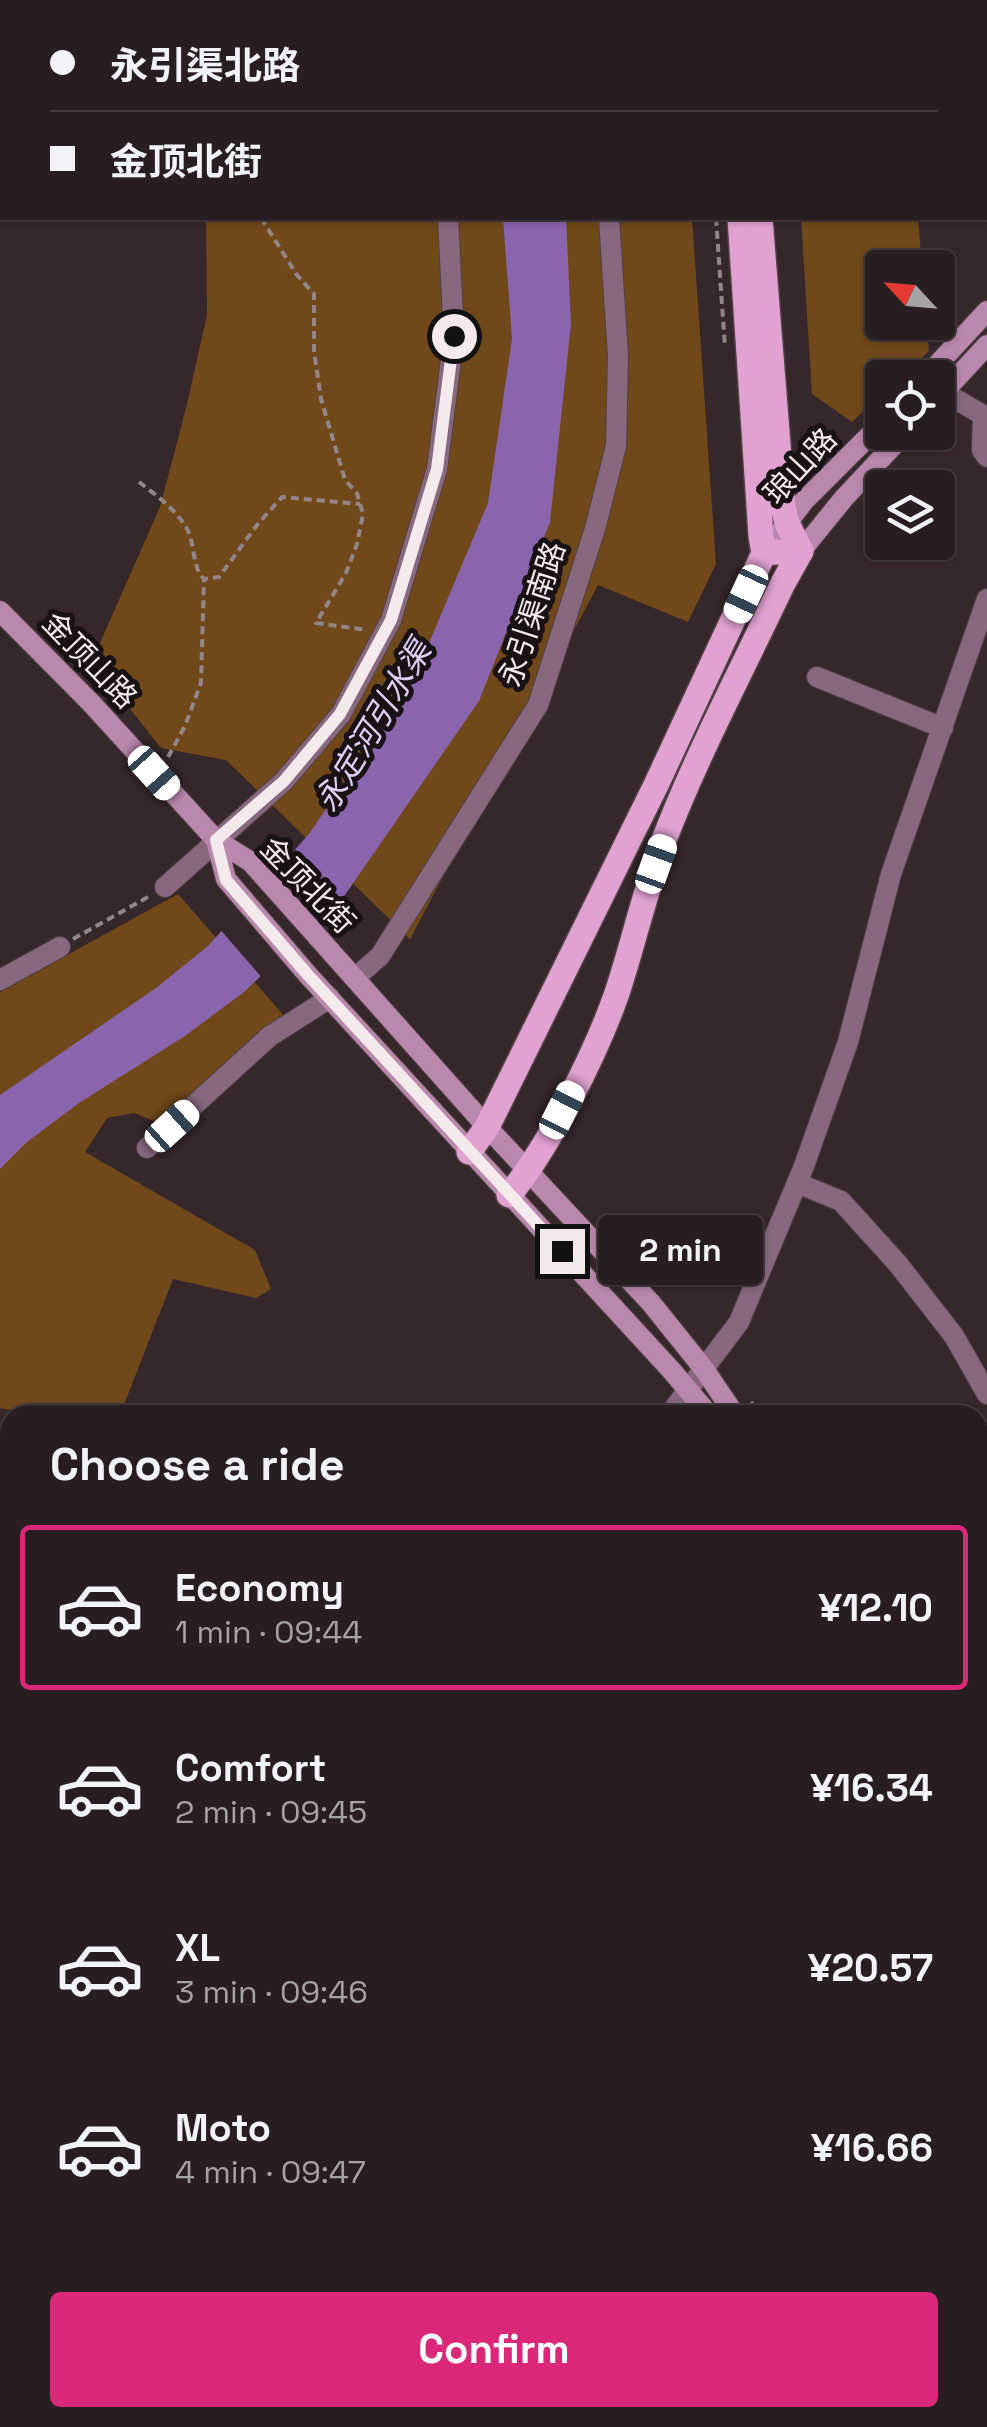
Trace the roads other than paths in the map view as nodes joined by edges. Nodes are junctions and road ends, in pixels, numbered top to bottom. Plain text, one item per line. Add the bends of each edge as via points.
1 (448, 220) edge
2 (609, 220) edge
3 (740, 220) edge
4 (760, 220) edge
5 (987, 311) edge
6 (987, 345) edge
7 (942, 360) edge
8 (955, 379) edge
9 (955, 402) edge
10 (865, 441) edge
11 (889, 450) edge
12 (987, 457) edge
13 (786, 523) junction
14 (802, 551) junction
15 (764, 553) junction
16 (987, 599) edge
17 (0, 611) edge
18 (817, 677) dead end
19 (943, 728) junction
20 (216, 840) junction
21 (165, 887) road end
22 (60, 946) road end
23 (355, 978) junction
24 (0, 980) edge
25 (330, 998) junction
26 (486, 1127) junction
27 (147, 1148) dead end
28 (469, 1152) junction
29 (528, 1172) junction
30 (797, 1183) junction
31 (510, 1195) junction
32 (704, 1369) junction
33 (690, 1391) junction
34 (987, 1394) edge
35 (678, 1405) edge
36 (701, 1405) edge
37 (728, 1405) edge

1 - 20 street via 454,336 437,469 391,620 340,714 284,781
2 - 23 street, 永引渠南路 via 616,446 538,704 380,956
3 - 15 main road
4 - 13 main road
5 - 7 main road
6 - 8 main road
9 - 12 street via 983,415
10 - 13 main road, 琅山路
11 - 14 main road, 琅山路
13 - 14 main road
13 - 15 main road, 琅山路
14 - 15 main road
14 - 29 main road via 682,798 615,998
15 - 26 main road
16 - 19 street
17 - 20 main road, 金顶山路
18 - 19 street
19 - 30 street via 890,874 848,1042
20 - 21 street
20 - 23 main road, 金顶北街 via 258,870
20 - 25 main road, 金顶北街 via 226,880
22 - 24 street
23 - 26 main road, 金顶北街
25 - 27 street via 270,1036
25 - 28 main road, 金顶北街
26 - 28 main road
26 - 29 main road, 金顶北街
28 - 31 main road, 金顶北街
29 - 31 main road
29 - 32 main road, 金顶北街
30 - 32 street via 739,1322
30 - 34 street via 841,1200 954,1336
31 - 33 main road, 金顶北街
32 - 33 street
32 - 37 main road, 金顶北街
33 - 35 street
33 - 36 main road, 金顶北街

